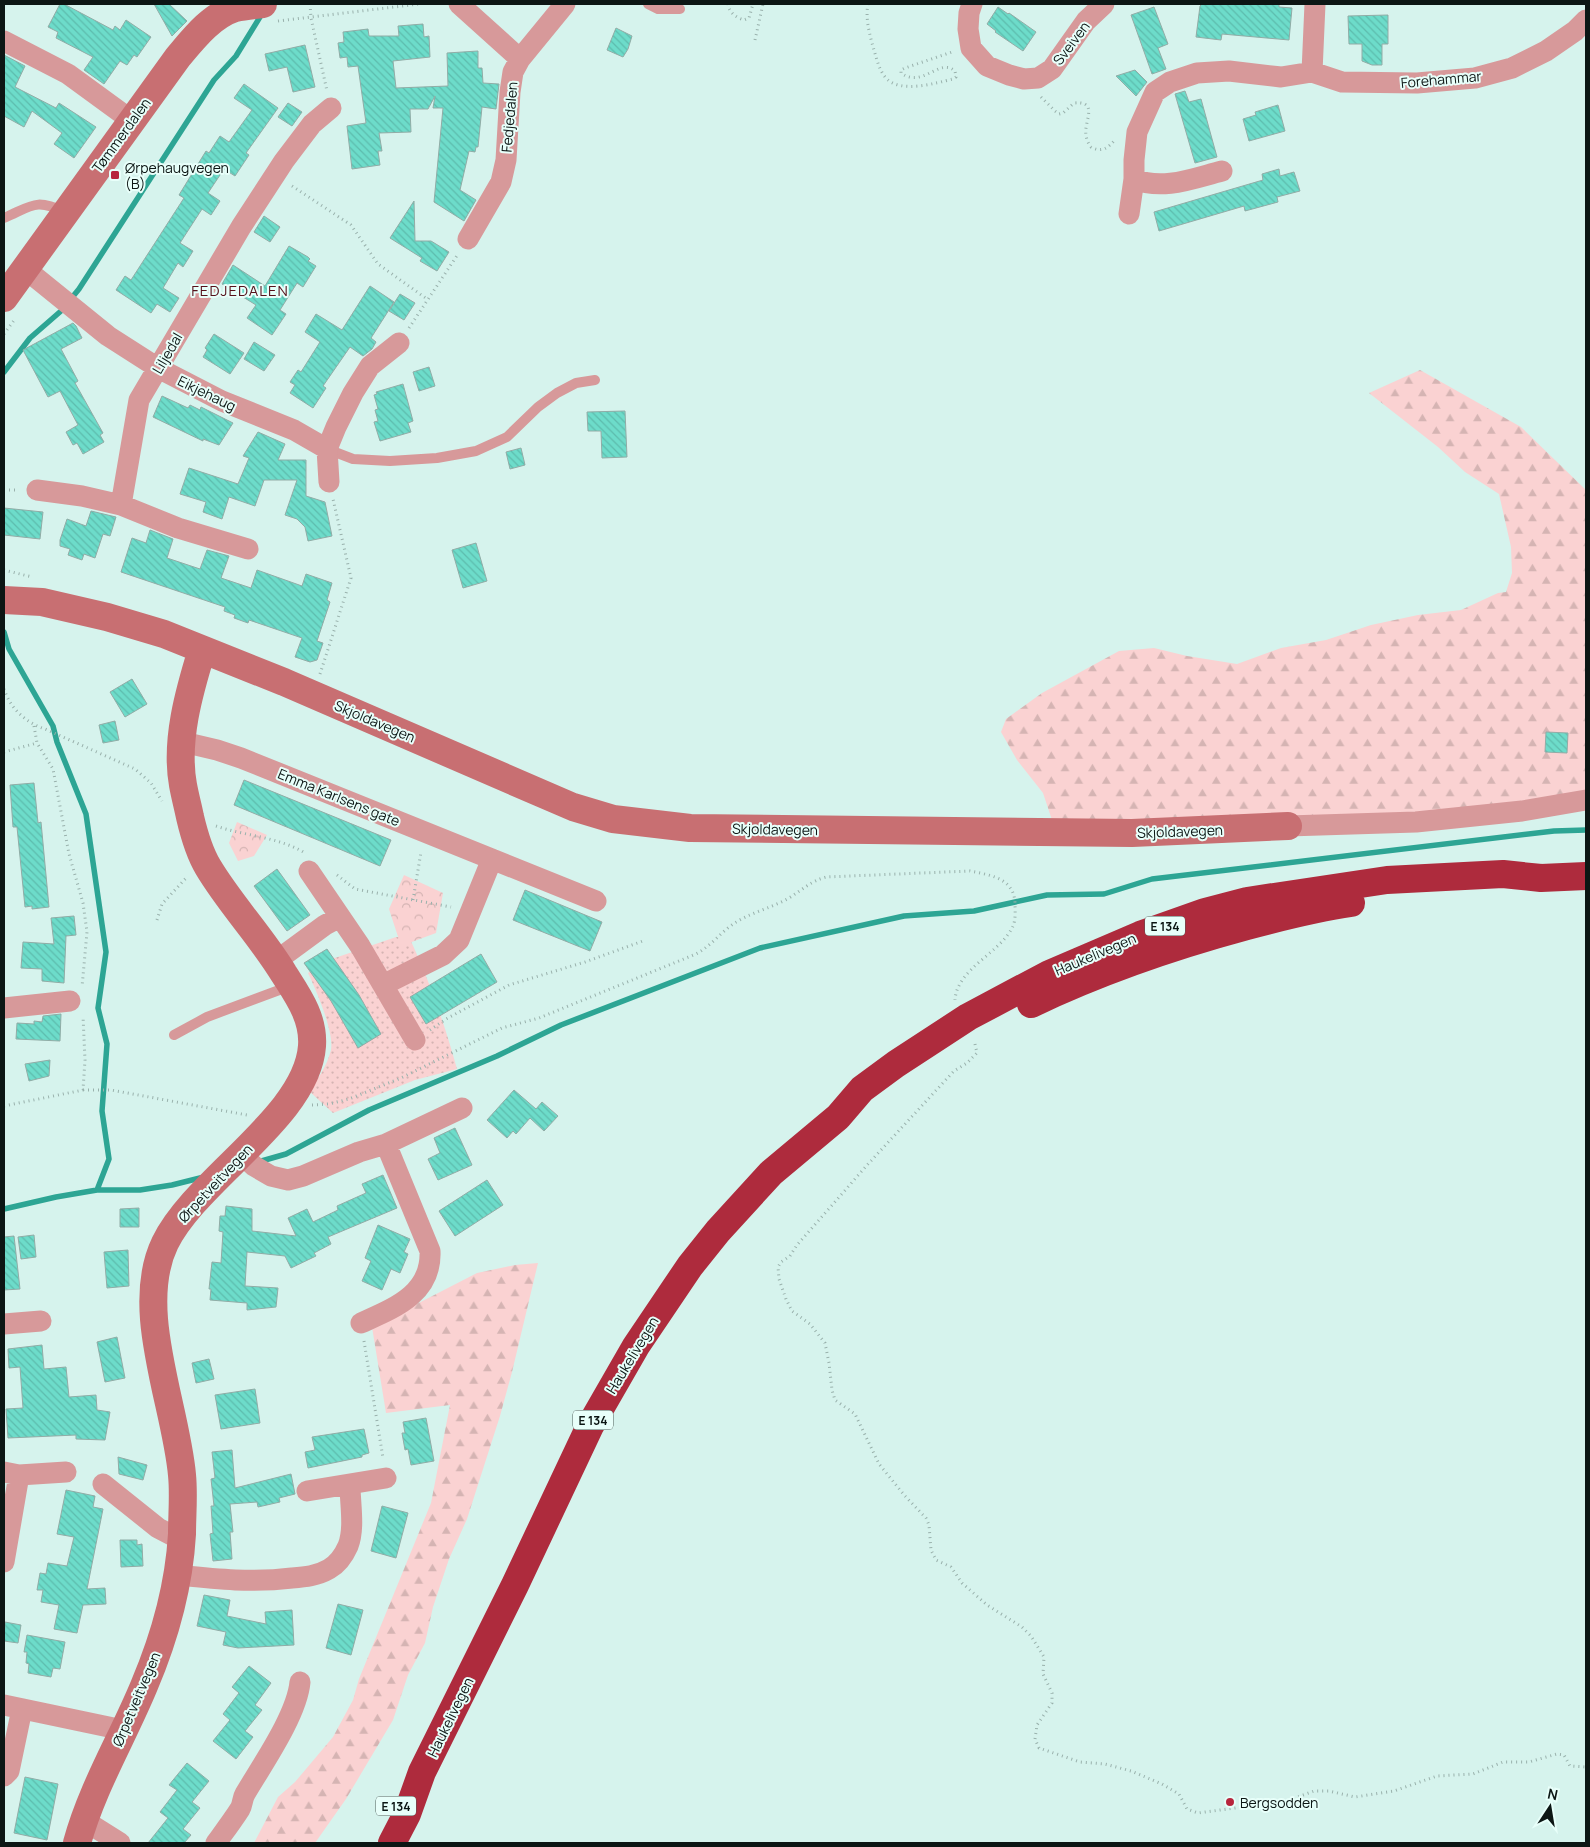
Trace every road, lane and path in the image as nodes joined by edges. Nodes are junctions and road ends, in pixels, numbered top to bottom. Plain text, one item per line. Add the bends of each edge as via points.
1 (310, 4) edge
2 (419, 4) edge
3 (459, 4) edge
4 (565, 4) edge
5 (648, 4) edge
6 (728, 4) edge
7 (753, 4) edge
8 (763, 4) edge
9 (868, 4) edge
10 (972, 4) edge
11 (1104, 4) edge
12 (1315, 4) edge
13 (680, 9) dead end
14 (213, 10) edge
15 (267, 13) edge
16 (311, 18) junction
17 (1586, 20) edge
18 (755, 40) dead end
19 (4, 41) edge
20 (971, 48) junction
21 (520, 59) junction
22 (1312, 72) junction
23 (1031, 78) junction
24 (332, 108) joint
25 (131, 120) junction
26 (1137, 132) junction
27 (1222, 171) dead end
28 (275, 175) junction
29 (1134, 179) junction
30 (66, 213) junction
31 (1130, 214) dead end
32 (4, 218) edge
33 (468, 239) joint
34 (24, 268) junction
35 (428, 299) junction
36 (12, 305) edge
37 (4, 334) edge
38 (399, 343) joint
39 (158, 368) junction
40 (595, 380) dead end
41 (327, 449) junction
42 (329, 482) joint
43 (37, 490) dead end
44 (121, 505) junction
45 (248, 549) dead end
46 (15, 600) edge
47 (202, 650) junction
48 (318, 679) dead end
49 (4, 688) edge
50 (34, 726) junction
51 (72, 741) dead end
52 (37, 742) junction
53 (182, 742) junction
54 (4, 752) edge
55 (1586, 800) edge
56 (1288, 826) joint
57 (234, 832) dead end
58 (424, 832) junction
59 (264, 839) dead end
60 (492, 859) junction
61 (207, 865) junction
62 (309, 871) dead end
63 (1586, 876) edge
64 (395, 896) dead end
65 (413, 900) junction
66 (596, 902) dead end
67 (441, 905) dead end
68 (340, 917) junction
69 (157, 920) dead end
70 (643, 942) dead end
71 (276, 961) junction
72 (291, 985) junction
73 (383, 985) junction
74 (79, 1001) junction
75 (956, 1007) dead end
76 (4, 1008) edge
77 (174, 1035) dead end
78 (415, 1040) joint
79 (975, 1044) dead end
80 (83, 1090) junction
81 (289, 1100) junction
82 (4, 1106) edge
83 (462, 1108) dead end
84 (249, 1115) dead end
85 (386, 1144) junction
86 (241, 1154) junction
87 (41, 1321) dead end
88 (361, 1323) joint
89 (4, 1324) edge
90 (66, 1472) dead end
91 (11, 1474) edge
92 (386, 1478) joint
93 (104, 1484) dead end
94 (350, 1485) junction
95 (307, 1491) dead end
96 (181, 1540) junction
97 (4, 1562) edge
98 (178, 1575) junction
99 (300, 1682) dead end
100 (13, 1707) edge
101 (123, 1730) junction
102 (1586, 1767) edge
103 (422, 1772) junction
104 (4, 1776) edge
105 (81, 1832) edge
106 (120, 1843) edge
107 (216, 1843) edge
108 (373, 1843) edge
109 (392, 1843) edge

1 - 16 path
2 - 16 path
3 - 21 street
4 - 21 street, Fedjedalen
5 - 13 lane via 658,9
6 - 7 path via 736,18 744,20 749,18
8 - 18 path
9 - 20 path via 868,29 880,69 891,83 914,87 956,78 955,71 946,66 918,77 902,75 901,70 924,60
10 - 20 street via 968,13
11 - 23 street, Sveiven via 1086,21 1052,69 1038,78
12 - 22 street
14 - 15 street, Tømmerdalen via 235,8
14 - 25 street, Tømmerdalen
15 - 16 path
16 - 24 path
17 - 22 street, Forehammar via 1546,51 1512,68 1475,78 1417,83 1342,82
19 - 25 street via 68,74
20 - 23 street via 987,66 1009,75
21 - 33 street, Fedjedalen via 510,92 506,160 500,182
22 - 26 street, Forehammar via 1281,77 1229,71 1197,73 1170,82 1155,92
23 - 26 path via 1034,88 1060,114 1074,103 1088,108 1086,136 1091,148 1106,150 1124,130
24 - 28 street, Liljedal via 312,124
25 - 30 street, Tømmerdalen
26 - 29 street, Forehammar
27 - 29 street via 1166,184 1147,185
28 - 35 path via 351,225 378,264
28 - 39 street, Liljedal
29 - 31 street, Forehammar
30 - 32 lane via 51,205 37,204
30 - 34 street, Tømmerdalen
33 - 35 path
34 - 36 street, Tømmerdalen
34 - 39 street, Eikjehaug via 108,336
35 - 38 path
36 - 37 path
38 - 41 street via 370,366 353,393
39 - 41 street, Eikjehaug via 222,401 294,430
39 - 44 street, Liljedal via 139,400
40 - 41 lane via 576,383 557,393 507,436 476,450 437,458 390,461 354,458
41 - 42 street
42 - 48 path via 351,578
43 - 44 street
44 - 45 street via 178,528
46 - 47 street, Skjoldavegen via 42,602 106,616
47 - 53 street, Ørpetveitvegen via 184,717
47 - 56 street, Skjoldavegen via 294,686 573,807 613,819 729,829 1132,833
49 - 50 path via 15,710
50 - 51 path
50 - 52 path
52 - 54 path
52 - 74 path via 53,769 87,932
53 - 58 street, Emma Karlsens gate via 242,758
53 - 61 street, Ørpetveitvegen via 182,783 195,835
55 - 56 street, Skjoldavegen via 1522,811 1416,822
57 - 59 path
58 - 60 street, Emma Karlsens gate
58 - 65 path
60 - 66 street, Emma Karlsens gate
60 - 73 street via 456,944 443,955
61 - 69 path via 186,877 162,904
61 - 71 street, Ørpetveitvegen
62 - 68 street
63 - 103 highway, Haukelivegen / E 134 via 1541,878 1507,886 1336,905 1218,934 1058,991 975,1031 838,1117 771,1172 718,1231 636,1346 590,1426
64 - 65 path
65 - 67 path
68 - 71 street
68 - 73 street
70 - 78 path via 509,985
71 - 72 street, Ørpetveitvegen
72 - 77 lane via 207,1018
72 - 81 street, Ørpetveitvegen via 307,1013 312,1042 306,1071
73 - 78 street
74 - 76 street
74 - 80 path via 85,1060
75 - 81 path via 958,986 1013,926 1015,898 1008,884 991,875 970,871 826,877 740,920 696,954 557,1011 502,1028 401,1078 329,1104 302,1104
79 - 102 path via 977,1053 954,1071 778,1268 792,1311 810,1324 825,1343 835,1400 856,1414 879,1464 926,1518 930,1526 931,1550 936,1560 951,1567 962,1583 987,1605 1022,1627 1044,1657 1044,1674 1052,1693 1052,1703 1036,1726 1035,1739 1039,1748 1080,1762 1131,1771 1179,1794 1187,1809 1198,1813 1287,1801 1314,1790 1355,1797 1394,1791 1437,1776 1473,1774 1503,1762 1529,1762 1557,1754 1564,1755 1570,1766
80 - 82 path
80 - 84 path via 110,1090
81 - 86 street, Ørpetveitvegen
83 - 85 street
85 - 86 street via 288,1180 271,1176
85 - 88 street via 430,1251 430,1260 422,1285 400,1305
86 - 96 street, Ørpetveitvegen via 179,1219 164,1244 153,1292 154,1322 182,1474
87 - 89 street
88 - 92 path
90 - 91 street
91 - 97 street
92 - 94 street
93 - 96 street via 158,1528
94 - 95 street
94 - 98 street via 351,1531 348,1544 330,1569 314,1576 270,1581
96 - 98 street, Ørpetveitvegen
98 - 101 street, Ørpetveitvegen via 160,1642 144,1687
99 - 107 street via 295,1705 266,1761
100 - 101 street
100 - 104 street via 9,1771
101 - 105 street, Ørpetveitvegen
103 - 108 highway, Haukelivegen / E 134 via 396,1805
103 - 109 highway, Haukelivegen / E 134 via 408,1814
105 - 106 street, Ørpetveitvegen

